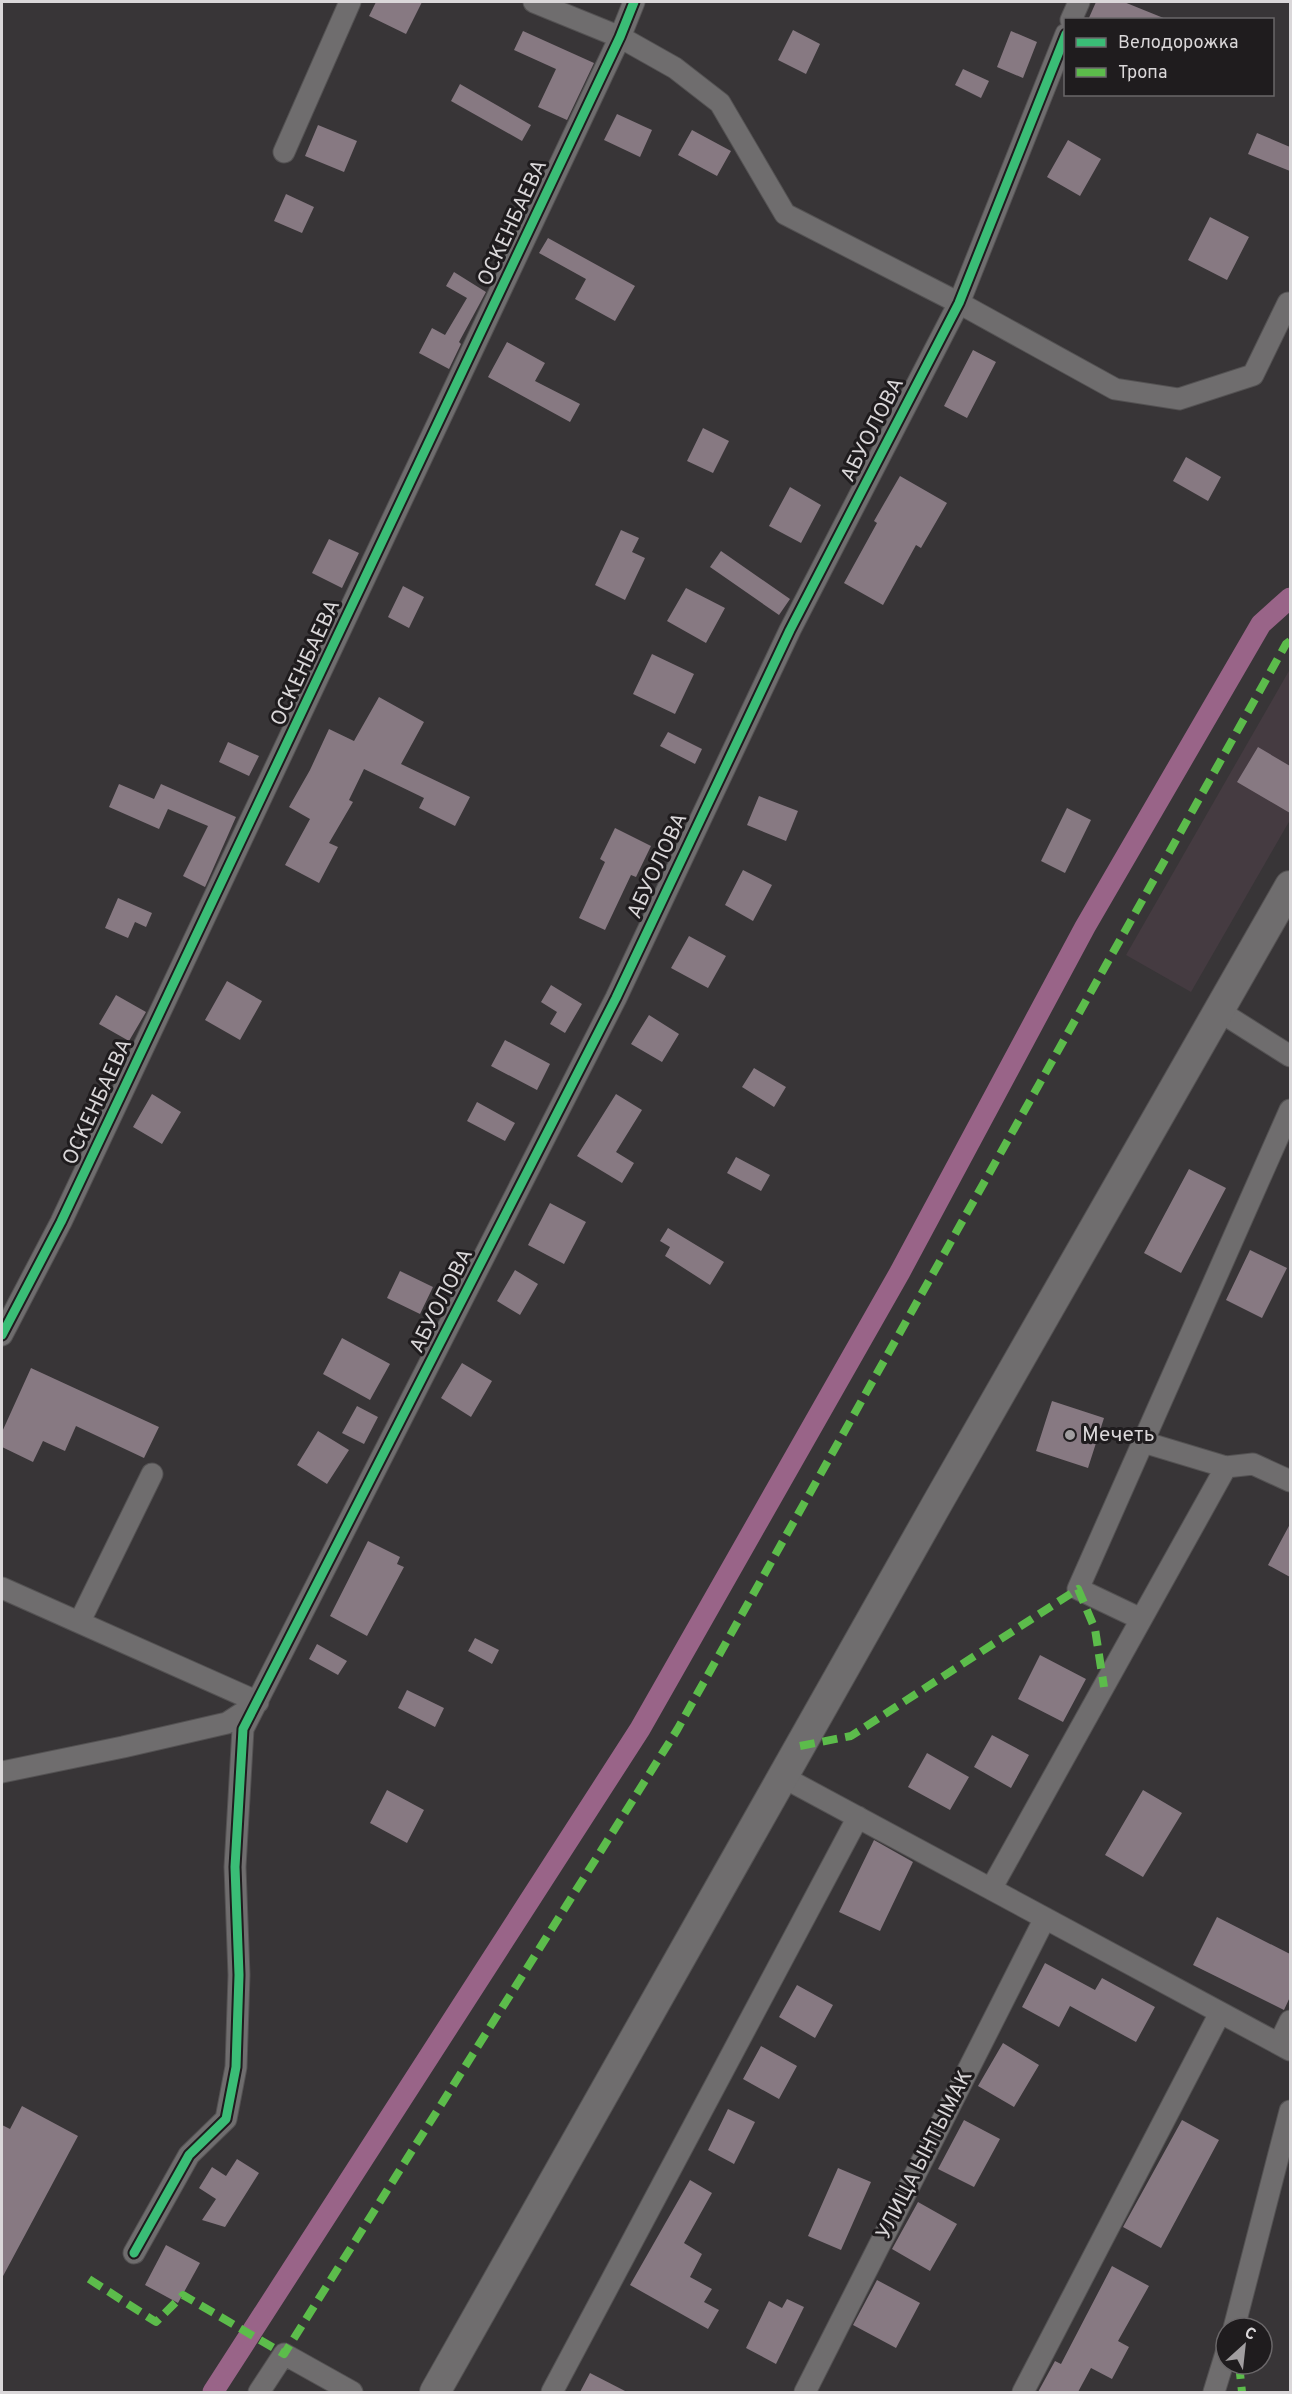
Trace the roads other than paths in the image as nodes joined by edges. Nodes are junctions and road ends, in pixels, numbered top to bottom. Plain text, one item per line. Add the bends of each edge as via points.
1 (350, 2) edge
2 (534, 2) edge
3 (634, 2) edge
4 (1079, 2) edge
5 (1072, 18) edge
6 (1064, 37) edge
7 (620, 38) junction
8 (284, 152) dead end
9 (959, 303) junction
10 (1290, 303) edge
11 (1290, 886) edge
12 (1219, 1011) junction
13 (1290, 1056) edge
14 (1290, 1110) edge
15 (2, 1335) edge
16 (1143, 1442) junction
17 (1226, 1467) junction
18 (152, 1474) dead end
19 (1290, 1480) edge
20 (2, 1587) edge
21 (1142, 1619) junction
22 (80, 1621) junction
23 (258, 1702) junction
24 (2, 1772) edge
25 (783, 1777) junction
26 (858, 1817) junction
27 (991, 1889) junction
28 (1045, 1918) junction
29 (1220, 2013) junction
30 (1290, 2021) edge
31 (1285, 2047) edge
32 (1290, 2111) edge
33 (134, 2253) dead end
34 (1237, 2316) edge
35 (1219, 2376) edge
36 (259, 2392) edge
37 (352, 2392) edge
38 (435, 2392) edge
39 (552, 2392) edge
40 (806, 2392) edge
41 (1023, 2392) edge
42 (1214, 2392) edge

1 - 8 street
2 - 7 street
3 - 7 street, ОСКЕНБАЕВА
4 - 5 street
6 - 9 street, АБУОЛОВА
7 - 9 street via 675,68 720,103 785,214
7 - 15 street, ОСКЕНБАЕВА via 71,1201
9 - 10 street via 1115,389 1179,399 1252,375
9 - 23 street, АБУОЛОВА via 790,630 616,998
11 - 12 main road
12 - 13 street
12 - 25 main road
14 - 16 street
16 - 17 street
16 - 21 street via 1078,1589
17 - 19 street via 1253,1464
17 - 21 street
18 - 22 street
20 - 22 street
21 - 27 street
22 - 23 street
23 - 24 street via 227,1723
23 - 33 street, АБУОЛОВА via 243,1729 235,1867 239,1976 236,2067 226,2119 189,2155
25 - 26 street
25 - 38 main road
26 - 27 street
26 - 39 street
27 - 28 street
28 - 29 street
28 - 40 street, УЛИЦА ЫНТЫМАК
29 - 31 street
29 - 41 street
30 - 31 street
32 - 34 street
35 - 42 street
36 - 37 street via 284,2354

